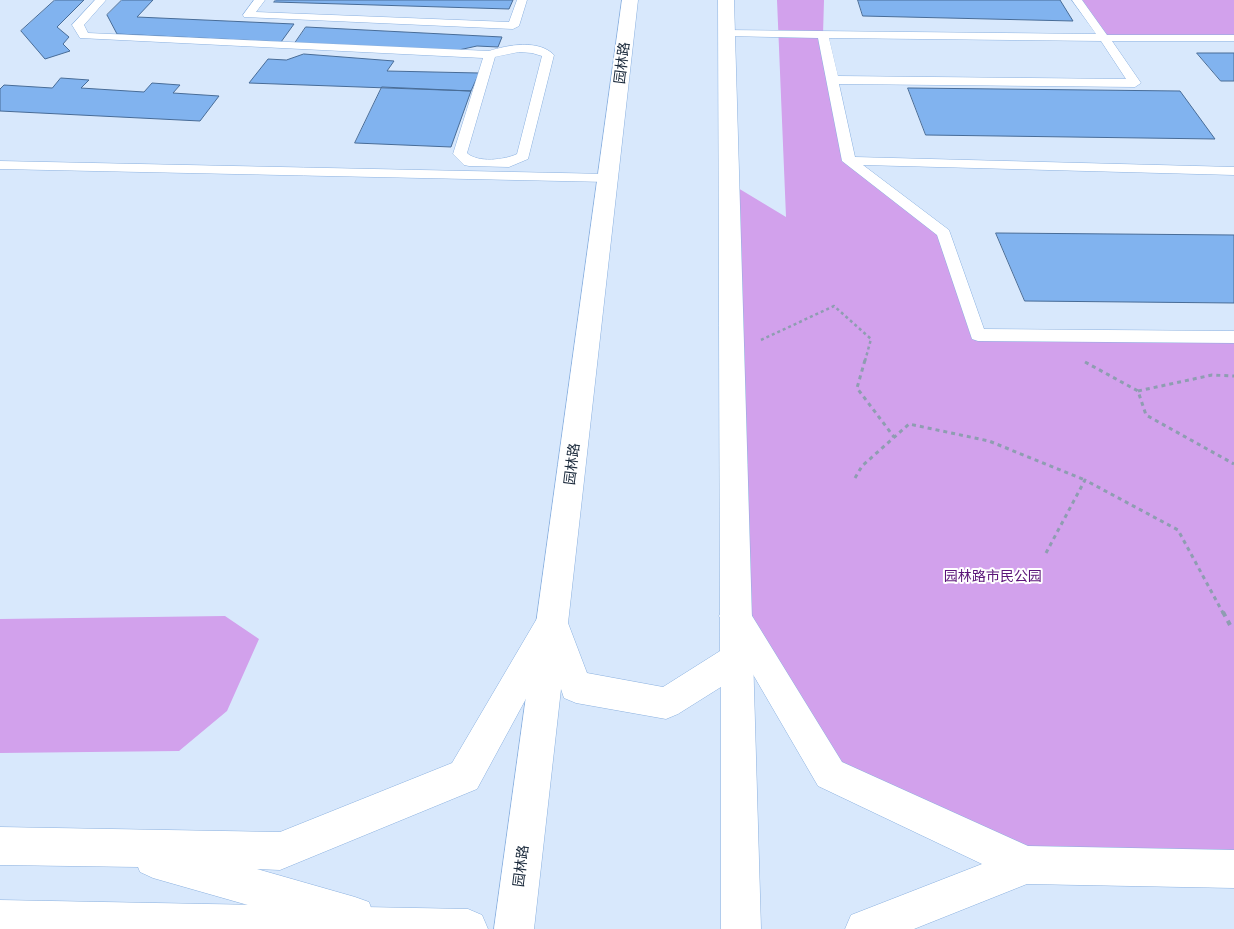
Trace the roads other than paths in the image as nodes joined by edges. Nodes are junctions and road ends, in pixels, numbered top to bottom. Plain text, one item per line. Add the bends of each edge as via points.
1 (101, 0) edge
2 (260, 0) edge
3 (522, 0) edge
4 (630, 0) edge
5 (726, 0) edge
6 (1077, 0) edge
7 (726, 33) junction
8 (823, 34) junction
9 (1104, 38) junction
10 (1234, 38) edge
11 (490, 55) junction
12 (832, 80) junction
13 (849, 161) junction
14 (0, 165) edge
15 (493, 169) junction
16 (1234, 172) edge
17 (608, 178) junction
18 (1234, 337) edge
19 (736, 616) junction
20 (552, 621) junction
21 (736, 659) junction
22 (0, 846) edge
23 (116, 848) junction
24 (1027, 865) junction
25 (1234, 869) edge
26 (0, 920) edge
27 (394, 928) junction
28 (468, 929) edge
29 (514, 929) edge
30 (741, 929) edge
31 (865, 929) edge

1 - 11 lane via 78,25 84,36
2 - 3 lane via 248,15 513,26
4 - 17 main road, 园林路
5 - 7 main road
6 - 9 lane
7 - 8 lane
7 - 19 main road
8 - 9 lane
8 - 12 lane
9 - 10 lane
9 - 12 lane via 1135,83
11 - 15 lane via 460,154 469,162
11 - 15 lane via 506,48 539,50 548,55 523,156
12 - 13 lane
13 - 16 lane
13 - 18 lane via 944,233 978,335
14 - 15 lane
15 - 17 lane
17 - 20 main road, 园林路
19 - 21 main road
19 - 24 main road via 830,774
20 - 21 main road via 576,686 666,703
20 - 23 main road via 464,776 280,852
20 - 29 main road, 园林路
21 - 30 main road
22 - 23 main road
23 - 27 main road
24 - 25 main road
24 - 31 main road
26 - 27 main road
27 - 28 main road

